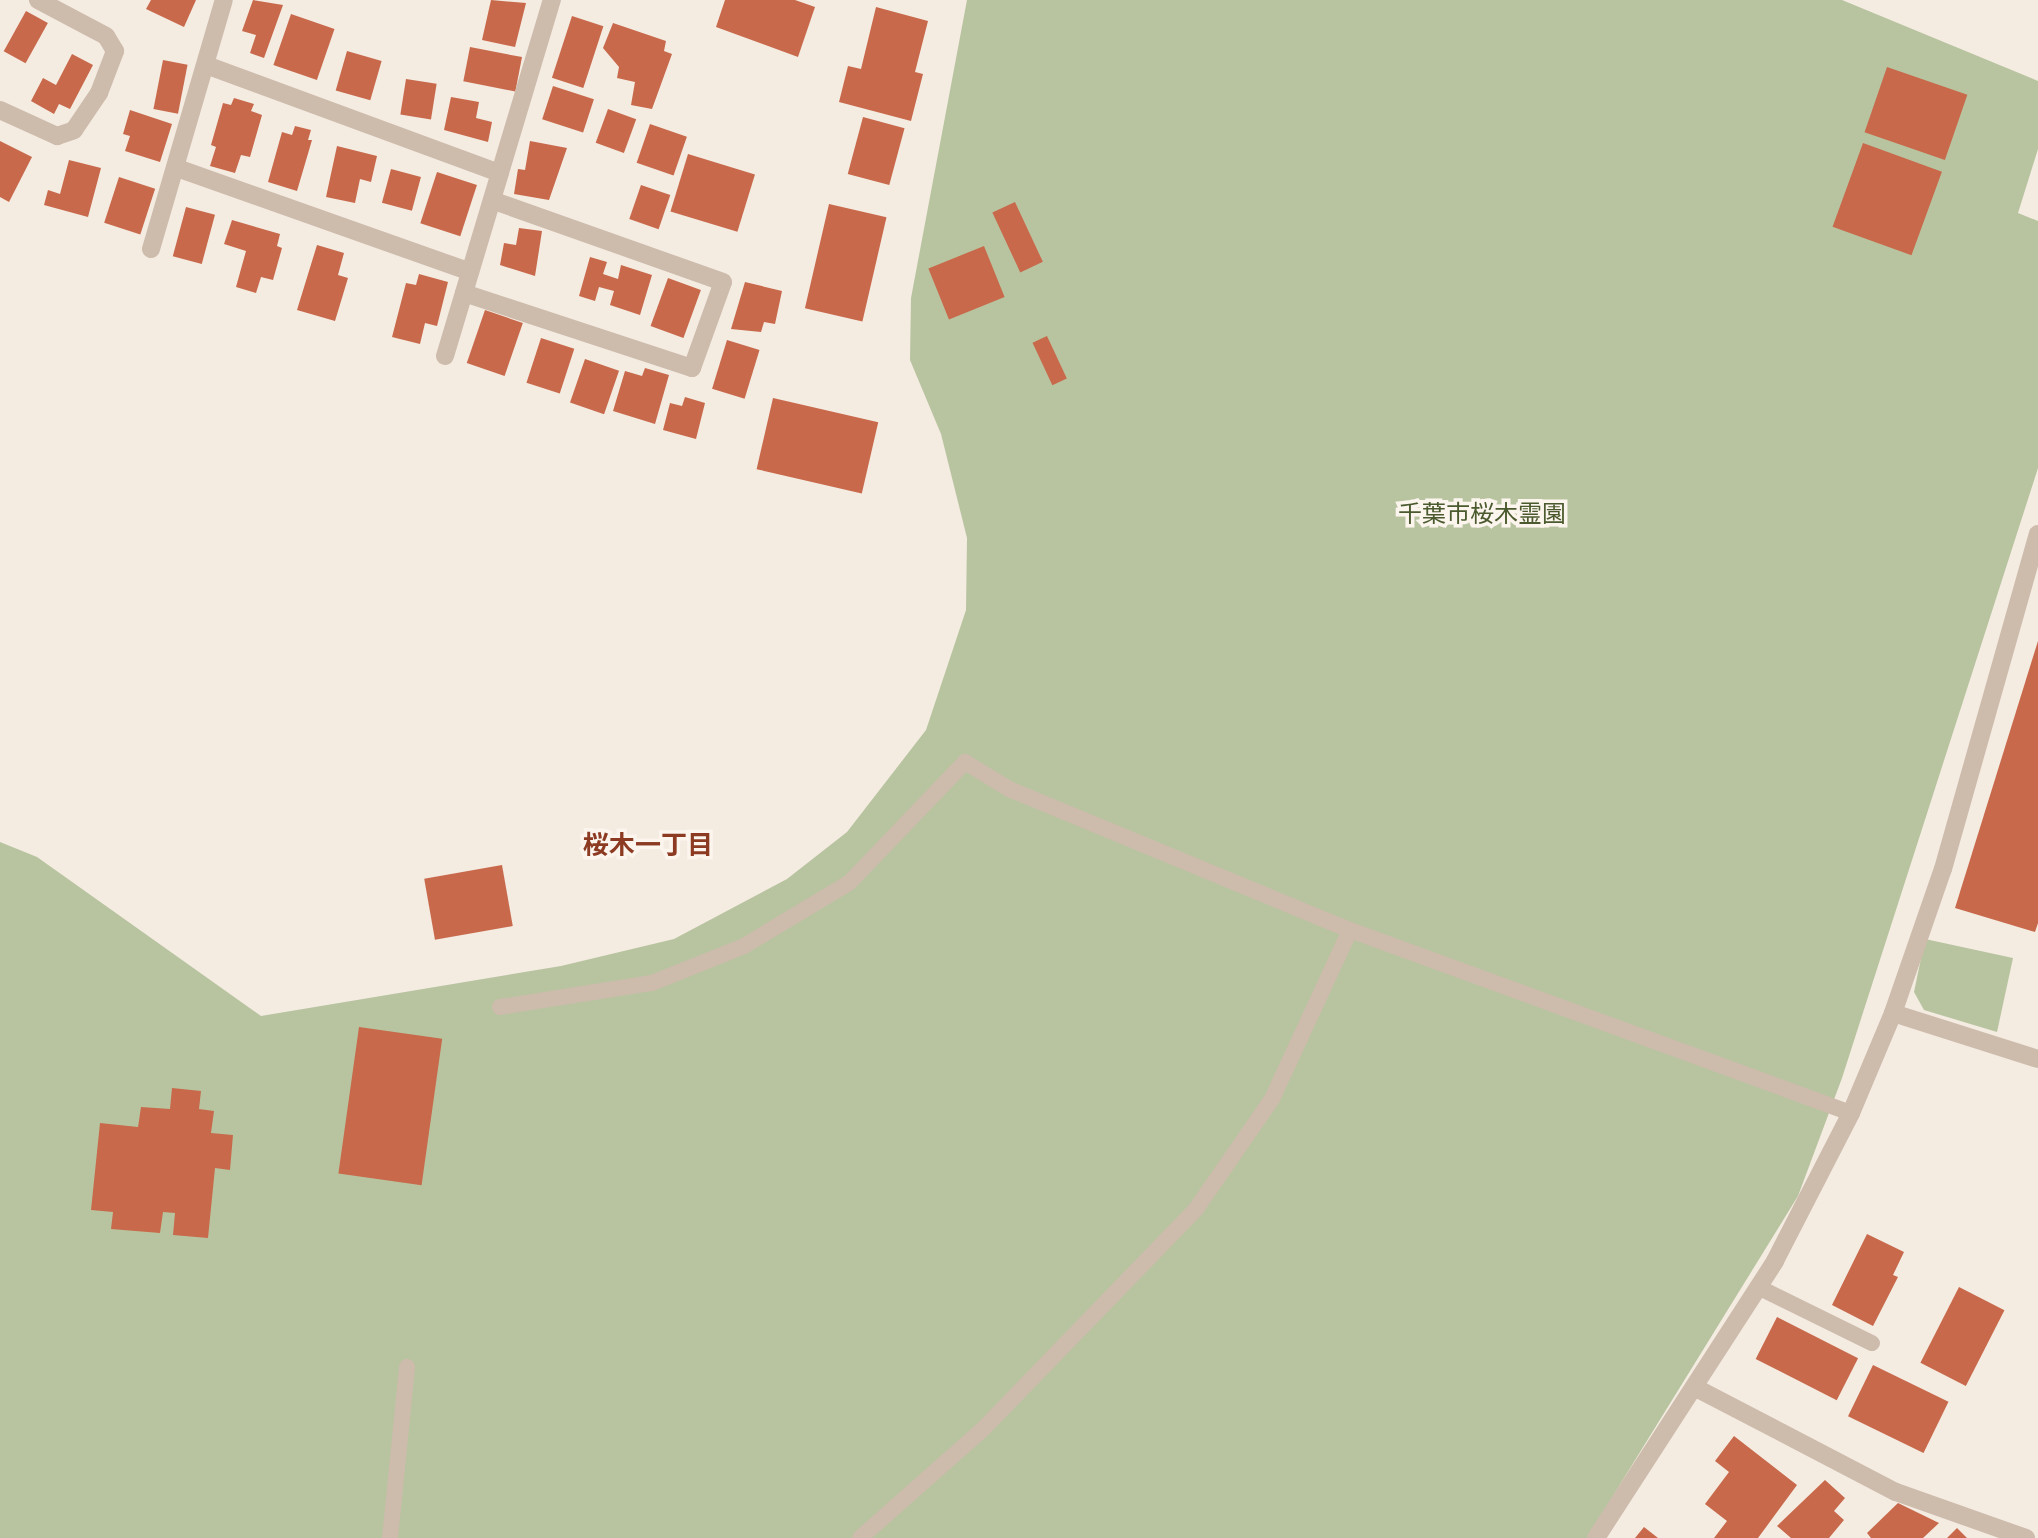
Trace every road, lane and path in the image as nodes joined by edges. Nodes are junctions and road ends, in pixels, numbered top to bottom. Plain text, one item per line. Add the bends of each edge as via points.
1 (38, 0) edge
2 (224, 0) edge
3 (552, 0) edge
4 (206, 65) junction
5 (0, 110) edge
6 (177, 168) junction
7 (499, 173) junction
8 (492, 200) junction
9 (151, 249) dead end
10 (470, 272) junction
11 (464, 293) junction
12 (445, 356) dead end
13 (2038, 534) edge
14 (1350, 930) junction
15 (500, 1007) dead end
16 (1893, 1013) junction
17 (2038, 1059) edge
18 (1851, 1113) junction
19 (1758, 1287) junction
20 (1872, 1343) dead end
21 (407, 1367) dead end
22 (1696, 1388) junction
23 (2022, 1537) edge
24 (390, 1538) edge
25 (860, 1538) edge
26 (1596, 1538) edge

1 - 5 street via 106,36 115,51 99,93 74,130 57,136
2 - 4 street
3 - 7 street
4 - 6 street
4 - 7 street
6 - 9 street
6 - 10 street
7 - 8 street
8 - 10 street
8 - 11 street via 723,282 692,368
10 - 11 street
11 - 12 street
13 - 16 street via 1943,869
14 - 15 lane via 1009,789 965,762 849,883 744,946 652,982
14 - 18 lane
14 - 25 lane via 1272,1099 1196,1209 984,1429
16 - 17 street
16 - 18 street
18 - 19 street
19 - 20 lane
19 - 22 street
21 - 24 lane
22 - 23 street via 1896,1492
22 - 26 street

